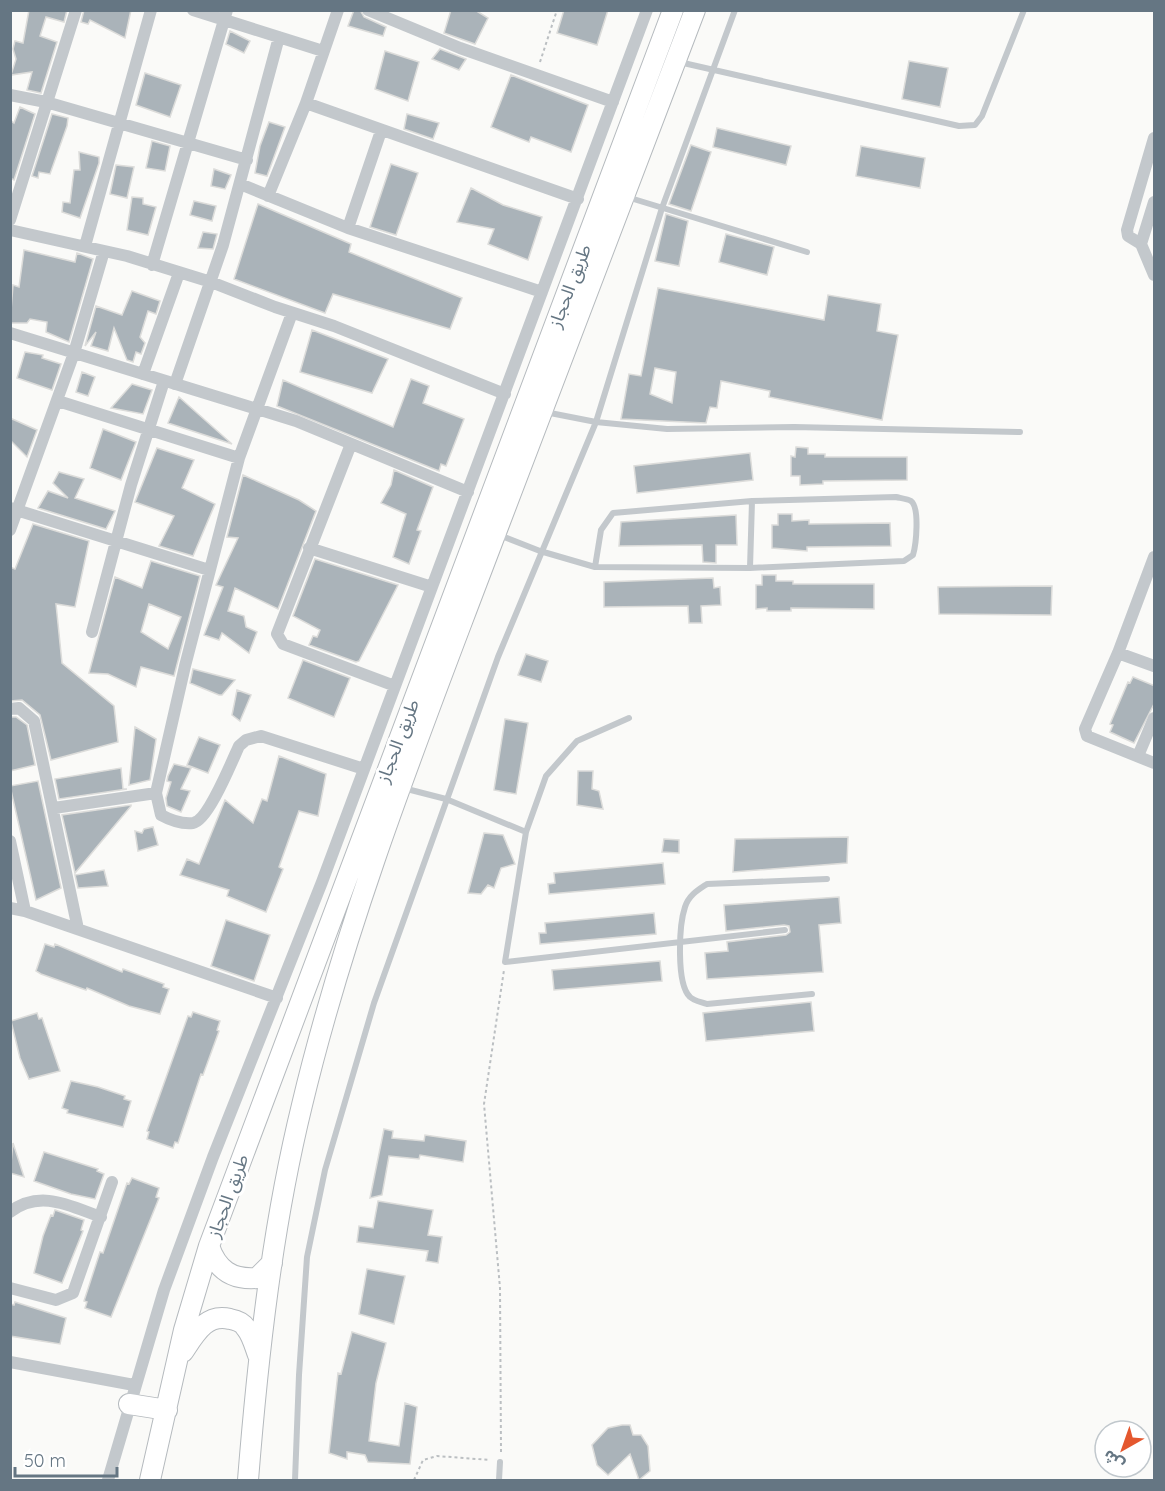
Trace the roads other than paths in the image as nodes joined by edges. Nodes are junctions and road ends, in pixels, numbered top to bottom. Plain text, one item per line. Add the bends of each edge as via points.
1 (76, 10) edge
2 (151, 10) edge
3 (193, 10) edge
4 (338, 10) edge
5 (368, 10) edge
6 (647, 10) edge
7 (674, 10) edge
8 (695, 10) edge
9 (735, 10) edge
10 (1024, 10) edge
11 (226, 15) edge
12 (279, 37) junction
13 (323, 51) junction
14 (676, 61) junction
15 (715, 70) junction
16 (10, 95) edge
17 (46, 102) junction
18 (613, 102) junction
19 (306, 103) junction
20 (120, 122) junction
21 (381, 130) junction
22 (1155, 138) edge
23 (190, 141) junction
24 (247, 160) junction
25 (240, 184) junction
26 (268, 195) junction
27 (624, 196) junction
28 (578, 199) junction
29 (1155, 202) edge
30 (662, 208) junction
31 (10, 220) edge
32 (348, 228) junction
33 (10, 230) edge
34 (1146, 240) edge
35 (85, 246) junction
36 (104, 251) junction
37 (807, 252) dead end
38 (152, 265) junction
39 (179, 273) junction
40 (1155, 275) edge
41 (211, 282) junction
42 (542, 292) junction
43 (292, 313) junction
44 (10, 333) edge
45 (74, 353) junction
46 (143, 374) junction
47 (170, 382) junction
48 (505, 394) junction
49 (58, 400) junction
50 (256, 409) junction
51 (542, 411) junction
52 (596, 422) junction
53 (149, 431) junction
54 (1020, 432) dead end
55 (351, 444) junction
56 (239, 458) junction
57 (468, 492) junction
58 (752, 501) junction
59 (14, 509) edge
60 (10, 530) edge
61 (495, 534) junction
62 (115, 540) junction
63 (309, 548) junction
64 (540, 551) junction
65 (1155, 557) edge
66 (595, 567) junction
67 (750, 568) junction
68 (209, 570) junction
69 (432, 587) junction
70 (92, 632) dead end
71 (1118, 653) junction
72 (1155, 666) edge
73 (395, 686) junction
74 (10, 709) edge
75 (629, 718) dead end
76 (1155, 718) edge
77 (1138, 756) junction
78 (1155, 763) edge
79 (364, 769) junction
80 (399, 787) junction
81 (156, 793) junction
82 (446, 800) junction
83 (54, 808) junction
84 (526, 832) junction
85 (10, 841) edge
86 (827, 879) dead end
87 (10, 908) edge
88 (25, 911) junction
89 (78, 929) junction
90 (785, 930) dead end
91 (680, 942) junction
92 (812, 993) dead end
93 (277, 998) junction
94 (249, 1068) junction
95 (273, 1075) junction
96 (112, 1182) dead end
97 (10, 1212) edge
98 (101, 1216) junction
99 (209, 1246) junction
100 (272, 1263) junction
101 (10, 1288) edge
102 (258, 1355) junction
103 (10, 1362) edge
104 (176, 1363) junction
105 (131, 1395) junction
106 (167, 1410) junction
107 (500, 1462) road end
108 (108, 1480) edge
109 (150, 1480) edge
110 (248, 1480) edge
111 (295, 1480) edge
112 (499, 1480) edge

1 - 17 street
2 - 20 street
3 - 11 street
4 - 13 street
5 - 18 street via 450,44
6 - 18 street
7 - 95 main road, طريق الحجاز
8 - 14 main road, طريق الحجاز
9 - 15 lane
10 - 15 lane via 975,125 959,126
11 - 12 street
11 - 23 street
12 - 13 street
12 - 24 street
13 - 19 street
14 - 15 lane
14 - 27 main road, طريق الحجاز
15 - 30 lane
16 - 17 street
17 - 20 street
17 - 31 street
18 - 28 street
19 - 21 street
19 - 26 street
20 - 23 street
20 - 35 street
21 - 28 street
21 - 32 street
22 - 34 street via 1127,230 1128,236
23 - 24 street
23 - 38 street
24 - 25 street
25 - 26 street
25 - 41 street
26 - 32 street
27 - 30 lane
27 - 51 main road, طريق الحجاز
28 - 42 street
29 - 34 street
30 - 37 lane
30 - 52 lane
32 - 42 street
33 - 35 street
34 - 40 street
35 - 36 street
36 - 38 street
36 - 45 street
38 - 39 street
39 - 41 street
39 - 46 street
41 - 43 street
41 - 47 street
42 - 48 street
43 - 48 street
43 - 50 street
44 - 45 street
45 - 46 street
45 - 49 street
46 - 47 street
47 - 50 street
47 - 53 street
48 - 57 street
49 - 53 street
49 - 59 street
50 - 55 street
50 - 56 street
51 - 52 lane
51 - 61 main road, طريق الحجاز
52 - 54 lane via 667,429 794,427
52 - 64 lane
53 - 56 street
53 - 62 street
55 - 57 street
55 - 63 street
56 - 68 street
57 - 69 street
58 - 66 lane via 612,513 601,530
58 - 67 lane
58 - 67 lane via 911,501 916,508 916,545 913,555 904,561
59 - 60 street
59 - 62 street
61 - 64 lane
61 - 80 main road, طريق الحجاز
62 - 68 street
62 - 70 street
63 - 69 street
63 - 73 street via 278,627 279,638 283,644
64 - 66 lane
64 - 82 lane
65 - 71 street
66 - 67 lane
68 - 81 street
69 - 73 street
71 - 72 street
71 - 77 street via 1085,733
73 - 79 street
74 - 83 street via 19,708 34,721
75 - 84 lane via 577,741 546,776
76 - 77 street
77 - 78 street
79 - 81 street via 261,736 239,746 200,820 193,823 161,815
79 - 93 street
80 - 82 lane
80 - 100 main road, طريق الحجاز via 325,1014 300,1109
81 - 83 street
82 - 84 lane
82 - 111 lane via 374,1003 325,1170 307,1257
83 - 89 street
84 - 91 lane via 505,962
85 - 88 street
86 - 91 lane via 707,884 693,893 685,906
87 - 88 street
88 - 89 street
89 - 93 street
90 - 91 lane
91 - 92 lane via 682,985 691,998 708,1004
93 - 94 street
94 - 95 street
94 - 105 street via 164,1290
95 - 99 main road, طريق الحجاز
96 - 98 street
97 - 98 street via 25,1203 44,1199
98 - 101 street via 77,1288 68,1297 56,1300
99 - 100 main road via 221,1269 232,1276 257,1278
99 - 104 main road, طريق الحجاز
100 - 102 main road, طريق الحجاز
102 - 104 main road via 246,1328 224,1317 201,1326
102 - 110 main road, طريق الحجاز
103 - 105 street
104 - 106 main road, طريق الحجاز
105 - 106 main road
105 - 108 street
106 - 109 main road, طريق الحجاز
107 - 112 lane

